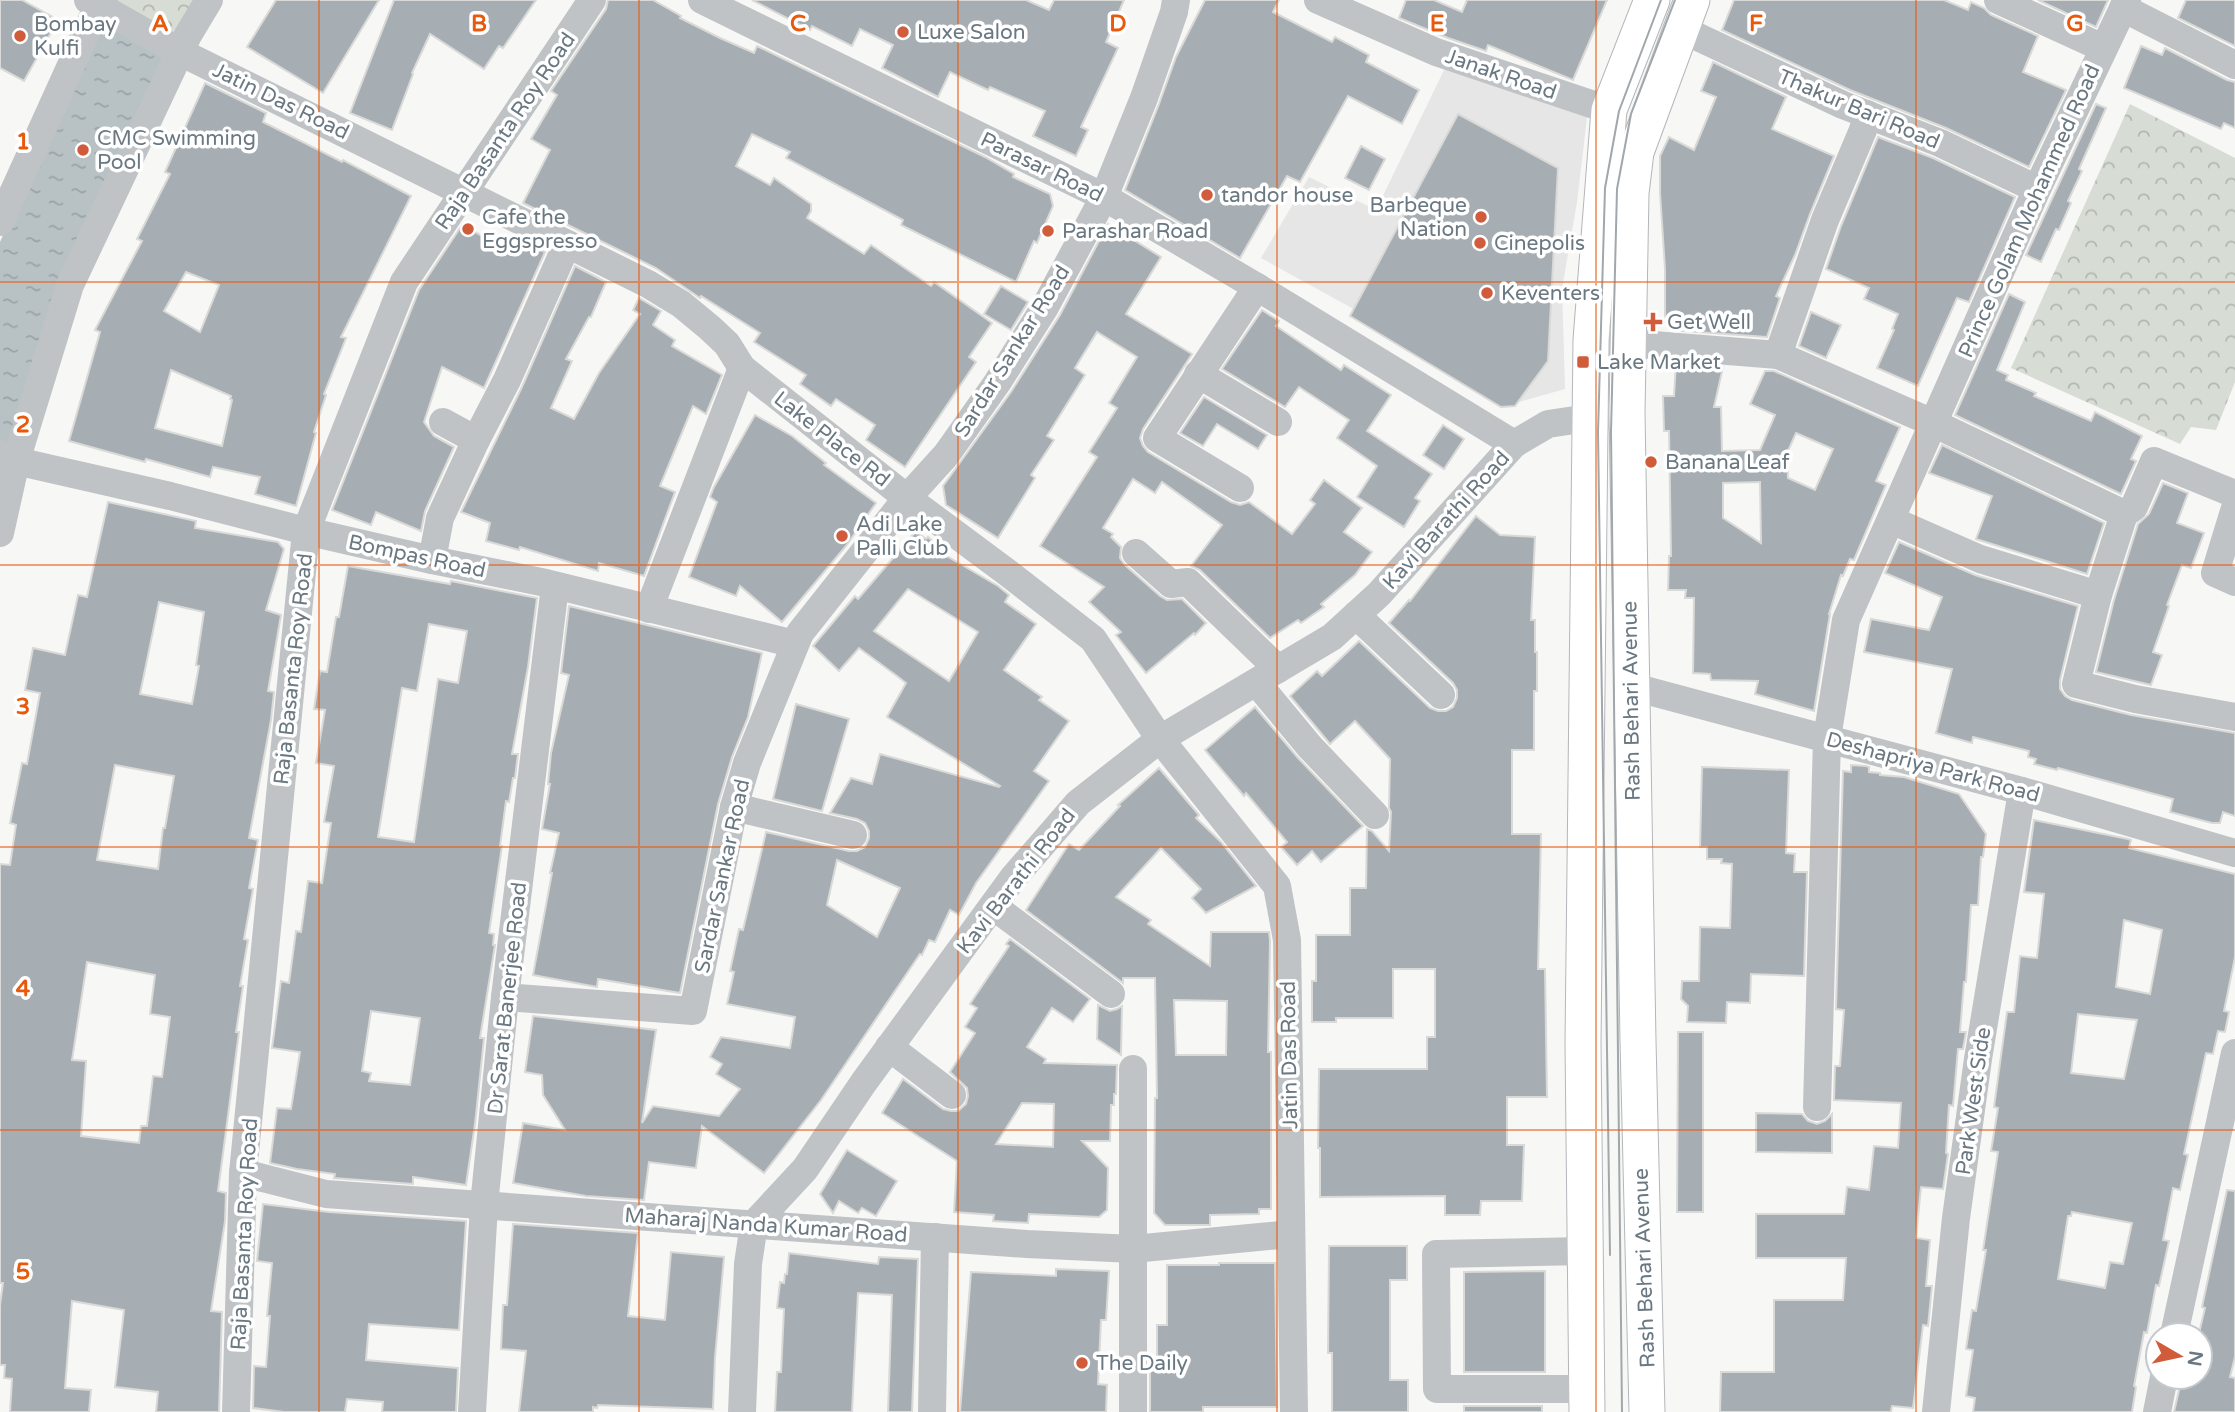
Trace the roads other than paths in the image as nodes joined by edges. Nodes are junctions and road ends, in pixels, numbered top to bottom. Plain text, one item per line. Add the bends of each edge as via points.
1 (209, 0) edge
2 (592, 0) edge
3 (702, 0) edge
4 (1176, 0) edge
5 (1318, 0) edge
6 (1652, 0) edge
7 (1998, 0) edge
8 (97, 2) edge
9 (2125, 4) edge
10 (1687, 15) edge
11 (2103, 48) junction
12 (180, 52) junction
13 (2235, 65) edge
14 (1609, 110) junction
15 (1867, 114) junction
16 (2037, 189) junction
17 (464, 191) junction
18 (1104, 197) junction
19 (0, 222) edge
20 (567, 244) junction
21 (1257, 287) junction
22 (1591, 340) junction
23 (1629, 343) junction
24 (1778, 355) junction
25 (742, 368) junction
26 (1198, 374) junction
27 (1627, 413) junction
28 (1589, 417) junction
29 (443, 422) dead end
30 (1278, 422) dead end
31 (1933, 423) junction
32 (476, 440) junction
33 (1514, 444) junction
34 (8, 458) edge
35 (1240, 488) dead end
36 (2235, 494) edge
37 (907, 498) junction
38 (2235, 508) edge
39 (2124, 514) junction
40 (1891, 520) junction
41 (306, 531) junction
42 (0, 533) edge
43 (1136, 553) dead end
44 (432, 560) junction
45 (2235, 582) edge
46 (555, 586) junction
47 (2098, 594) junction
48 (649, 608) junction
49 (1356, 615) junction
50 (795, 644) junction
51 (1267, 676) junction
52 (1630, 686) junction
53 (1440, 695) dead end
54 (2232, 708) edge
55 (1827, 738) junction
56 (1160, 739) junction
57 (2022, 791) junction
58 (734, 807) junction
59 (1375, 815) dead end
60 (853, 835) dead end
61 (2235, 853) edge
62 (993, 906) junction
63 (1111, 994) dead end
64 (505, 997) junction
65 (1638, 1041) junction
66 (1583, 1043) junction
67 (890, 1046) junction
68 (2235, 1053) edge
69 (1133, 1069) dead end
70 (951, 1095) dead end
71 (1817, 1107) dead end
72 (243, 1173) junction
73 (484, 1205) junction
74 (754, 1224) junction
75 (1292, 1234) junction
76 (935, 1237) junction
77 (1133, 1249) junction
78 (1585, 1251) junction
79 (2177, 1321) edge
80 (2161, 1391) edge
81 (1587, 1401) edge
82 (236, 1412) edge
83 (472, 1412) edge
84 (742, 1412) edge
85 (932, 1412) edge
86 (1133, 1412) edge
87 (1294, 1412) edge
88 (1647, 1412) edge
89 (1936, 1412) edge
90 (2157, 1412) edge

1 - 12 street
2 - 17 street, Raja Basanta Roy Road
3 - 18 street, Parasar Road
4 - 18 street, Sardar Sankar Road via 1144,98
5 - 14 street, Janak Road via 1436,51
6 - 14 main road, Rash Behari Avenue
7 - 11 street
8 - 12 street, Jatin Das Road
8 - 19 street
9 - 11 street, Prince Golam Mohammed Road
9 - 13 street
10 - 15 street, Thakur Bari Road
10 - 23 main road, Rash Behari Avenue via 1636,152
11 - 16 street, Prince Golam Mohammed Road
12 - 17 street, Jatin Das Road
12 - 34 street via 70,285
14 - 22 main road, Rash Behari Avenue
15 - 16 street, Thakur Bari Road
15 - 24 street
16 - 31 street, Prince Golam Mohammed Road
17 - 20 street, Lake Place Rd
17 - 41 street, Raja Basanta Roy Road via 404,282
18 - 21 street, Parasar Road
18 - 37 street, Sardar Sankar Road via 1045,307 997,383 946,455
20 - 25 street, Lake Place Rd via 681,304 727,344
20 - 32 street
21 - 26 street
21 - 33 street, Parasar Road
22 - 23 street
22 - 28 main road, Rash Behari Avenue
23 - 24 street
23 - 27 main road, Rash Behari Avenue
24 - 31 street
25 - 37 street, Lake Place Rd
25 - 48 street
26 - 30 street
26 - 35 street via 1157,438
27 - 28 street, Kavi Barathi Road
27 - 52 main road, Rash Behari Avenue
28 - 33 street, Kavi Barathi Road via 1548,424
28 - 66 main road, Rash Behari Avenue
29 - 32 street
31 - 39 street
31 - 40 street, Prince Golam Mohammed Road
32 - 44 street via 440,519
33 - 49 street, Kavi Barathi Road
34 - 41 street, Bompas Road
34 - 42 street
36 - 39 street via 2154,461 2134,507
37 - 50 street, Sardar Sankar Road
37 - 56 street, Lake Place Rd via 1093,639
38 - 45 street via 2215,573
39 - 47 street
40 - 47 street via 1980,559
40 - 55 street via 1846,620
41 - 44 street, Bompas Road
41 - 72 street, Raja Basanta Roy Road
43 - 51 street via 1171,584 1188,582
44 - 46 street, Bompas Road
46 - 48 street, Bompas Road
46 - 64 street, Dr Sarat Banerjee Road
47 - 54 street via 2076,684 2135,699
48 - 50 street, Bompas Road
49 - 51 street, Kavi Barathi Road via 1332,637
49 - 53 street
50 - 58 street, Sardar Sankar Road
51 - 56 street, Kavi Barathi Road
51 - 59 street via 1310,747
52 - 55 street, Deshapriya Park Road
52 - 65 main road, Rash Behari Avenue
55 - 57 street, Deshapriya Park Road
55 - 71 street
56 - 62 street, Kavi Barathi Road via 1078,803
56 - 75 street, Jatin Das Road via 1277,886 1287,940
57 - 61 street, Deshapriya Park Road
57 - 89 street, Park West Side via 1959,1192
58 - 60 street
58 - 64 street, Sardar Sankar Road via 693,1011
62 - 63 street
62 - 67 street, Kavi Barathi Road
64 - 73 street, Dr Sarat Banerjee Road
65 - 66 main road
65 - 88 main road, Rash Behari Avenue
66 - 78 main road, Rash Behari Avenue
67 - 70 street
67 - 74 street, Kavi Barathi Road via 804,1168
68 - 79 street
69 - 77 street
72 - 73 street, Maharaj Nanda Kumar Road via 326,1194
72 - 82 street, Raja Basanta Roy Road
73 - 74 street, Maharaj Nanda Kumar Road
73 - 83 street, Dr Sarat Banerjee Road
74 - 76 street, Maharaj Nanda Kumar Road
74 - 84 street
75 - 77 street, Maharaj Nanda Kumar Road
75 - 87 street, Jatin Das Road
76 - 77 street, Maharaj Nanda Kumar Road
76 - 85 street
77 - 86 street
78 - 81 main road, Rash Behari Avenue
78 - 81 street via 1436,1254 1437,1389
80 - 90 street

